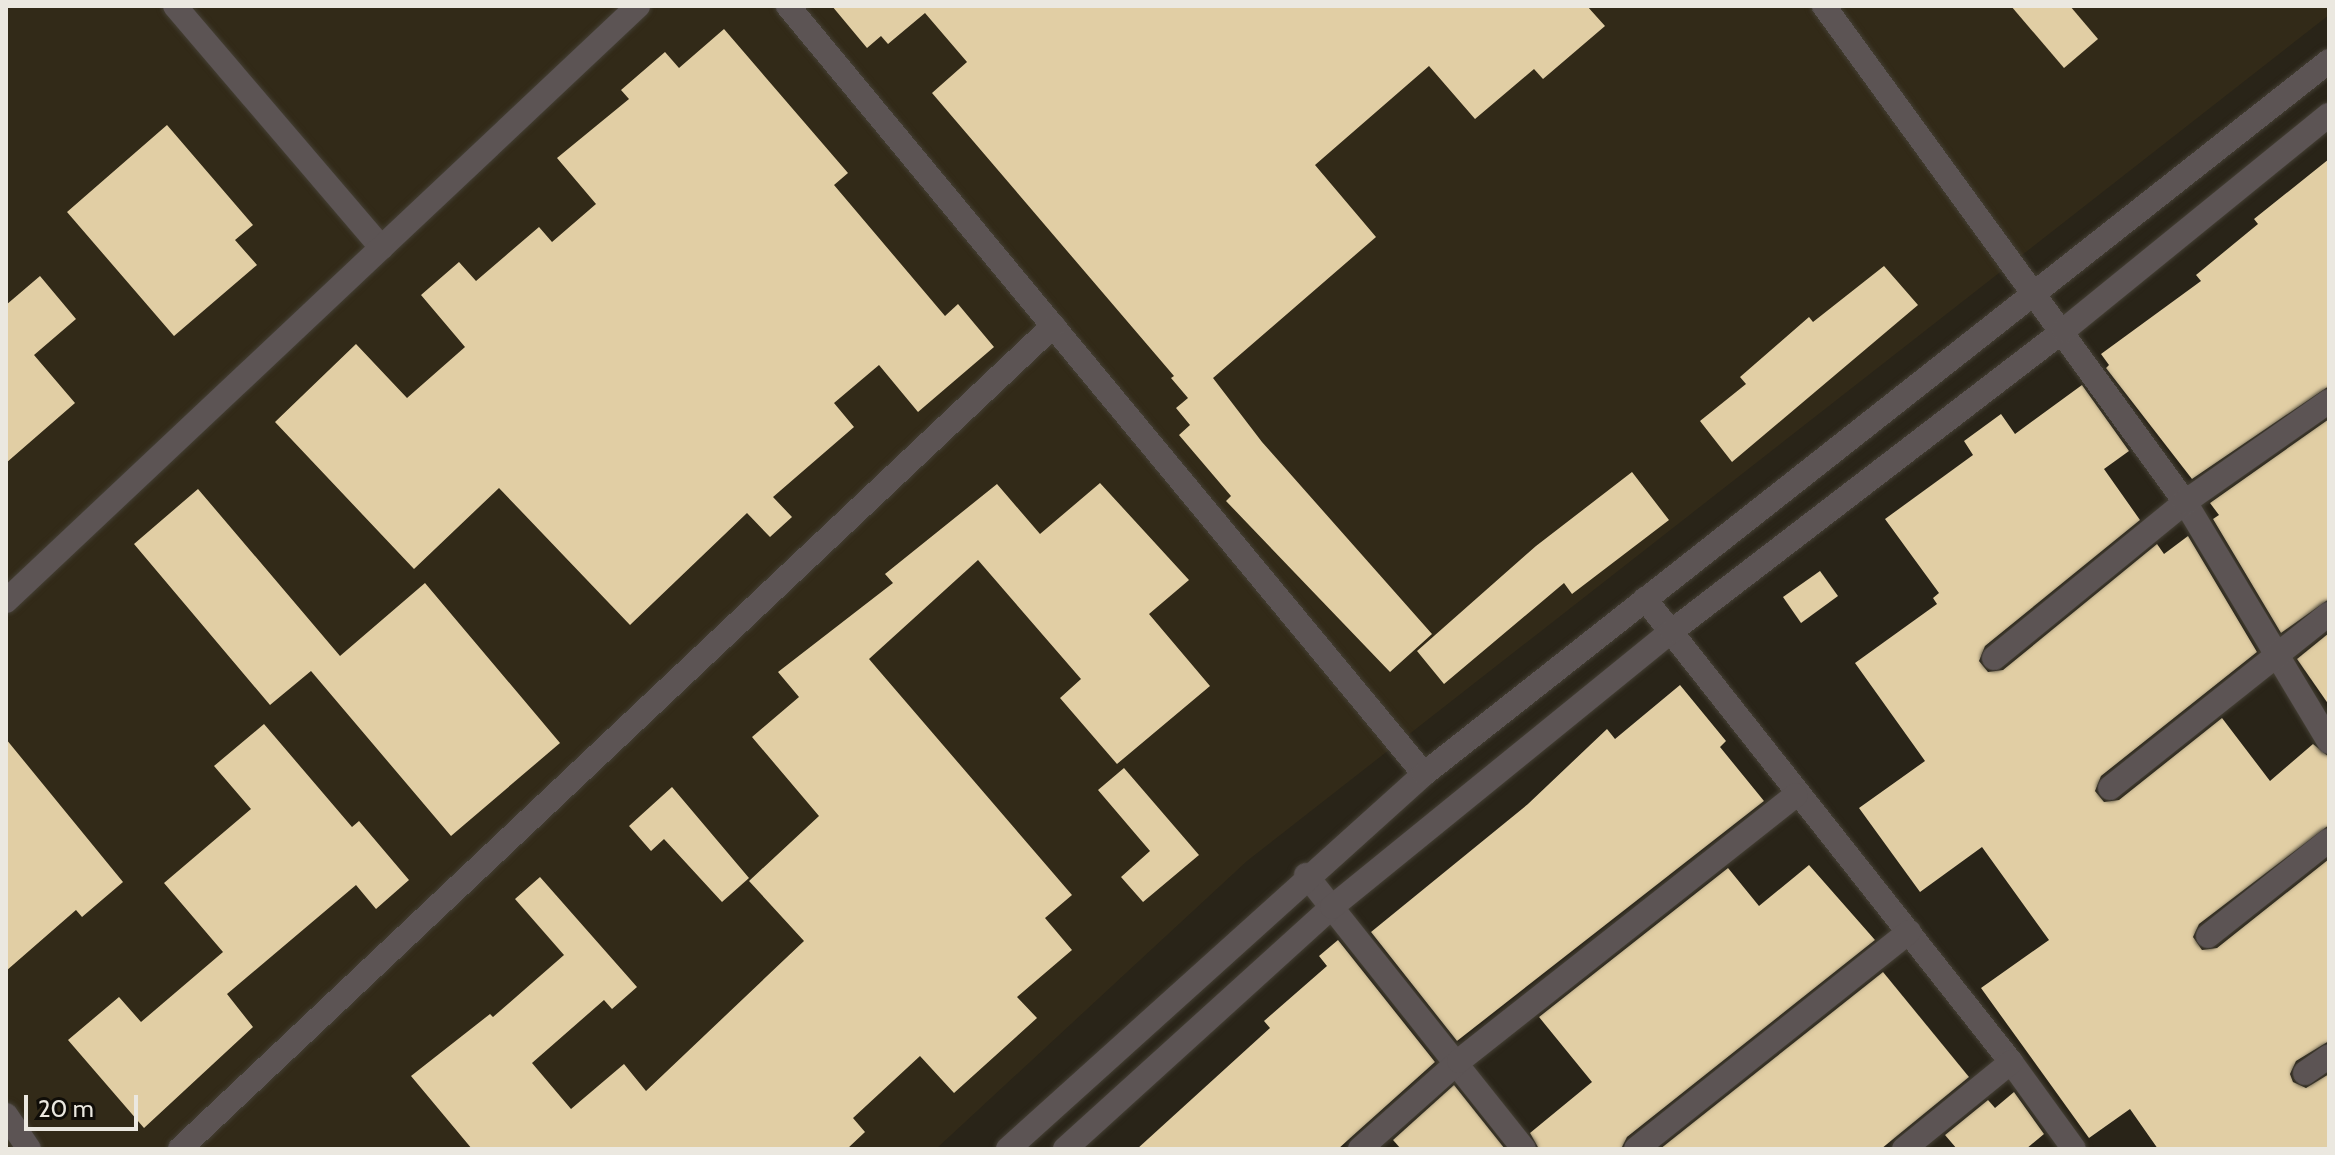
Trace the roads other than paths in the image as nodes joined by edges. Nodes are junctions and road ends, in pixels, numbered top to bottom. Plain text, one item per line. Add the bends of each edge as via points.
1 (175, 6) edge
2 (638, 6) edge
3 (788, 6) edge
4 (1824, 6) edge
5 (2329, 61) edge
6 (2329, 115) edge
7 (382, 248) junction
8 (2035, 291) junction
9 (1053, 326) junction
10 (2064, 330) junction
11 (2329, 401) edge
12 (2185, 502) junction
13 (1645, 599) junction
14 (6, 601) edge
15 (2329, 614) edge
16 (1672, 631) junction
17 (2277, 656) junction
18 (1994, 658) dead end
19 (2329, 742) edge
20 (1424, 774) junction
21 (2110, 788) dead end
22 (1796, 795) junction
23 (2329, 840) edge
24 (1306, 875) junction
25 (1332, 907) junction
26 (1909, 932) junction
27 (2208, 936) dead end
28 (2329, 1056) edge
29 (1459, 1061) junction
30 (2011, 1062) junction
31 (2305, 1073) dead end
32 (6, 1115) edge
33 (29, 1149) edge
34 (180, 1149) edge
35 (1008, 1149) edge
36 (1065, 1149) edge
37 (1360, 1149) edge
38 (1524, 1149) edge
39 (1636, 1149) edge
40 (1904, 1149) edge
41 (2074, 1149) edge

1 - 7 street
2 - 7 street
3 - 9 street
4 - 8 street
5 - 8 street
6 - 10 street
7 - 14 street
8 - 10 street
8 - 13 street
9 - 20 street
9 - 34 street
10 - 12 street
10 - 16 street
11 - 12 street
12 - 17 street
12 - 18 street
13 - 16 street
13 - 20 street
15 - 17 street
16 - 22 street
16 - 25 street
17 - 19 street
17 - 21 street
20 - 24 street
22 - 26 street
22 - 29 street
23 - 27 street
24 - 25 street
24 - 35 street
25 - 29 street
25 - 36 street
26 - 30 street
26 - 39 street
28 - 31 street
29 - 37 street
29 - 38 street
30 - 40 street
30 - 41 street
32 - 33 street

